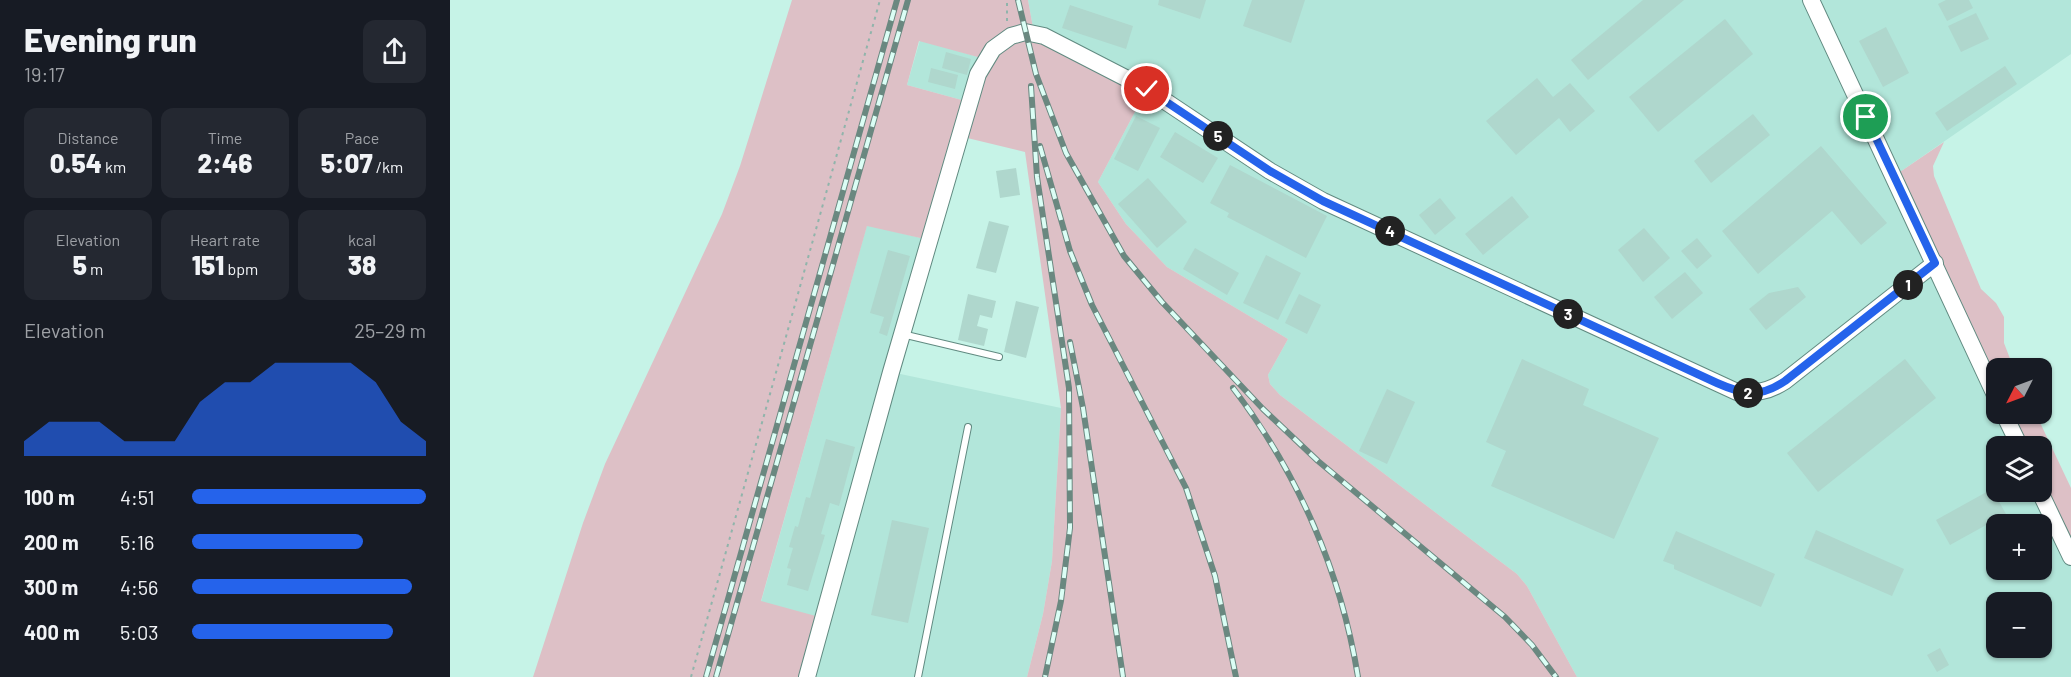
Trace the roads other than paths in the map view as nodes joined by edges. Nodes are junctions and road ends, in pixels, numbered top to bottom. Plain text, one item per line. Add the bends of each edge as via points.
1 (1811, 0) edge
2 (1935, 263) junction
3 (902, 334) junction
4 (999, 357) dead end
5 (1986, 375) edge
6 (968, 427) dead end
7 (2045, 502) edge
8 (2071, 558) edge
9 (807, 677) edge
10 (918, 677) edge

1 - 2 street
2 - 3 street via 1770,391 1737,392 1323,201 1270,171 1147,89 1055,40 1021,32 989,54 978,74
2 - 5 street
3 - 4 lane
3 - 9 street
6 - 10 lane
7 - 8 street

